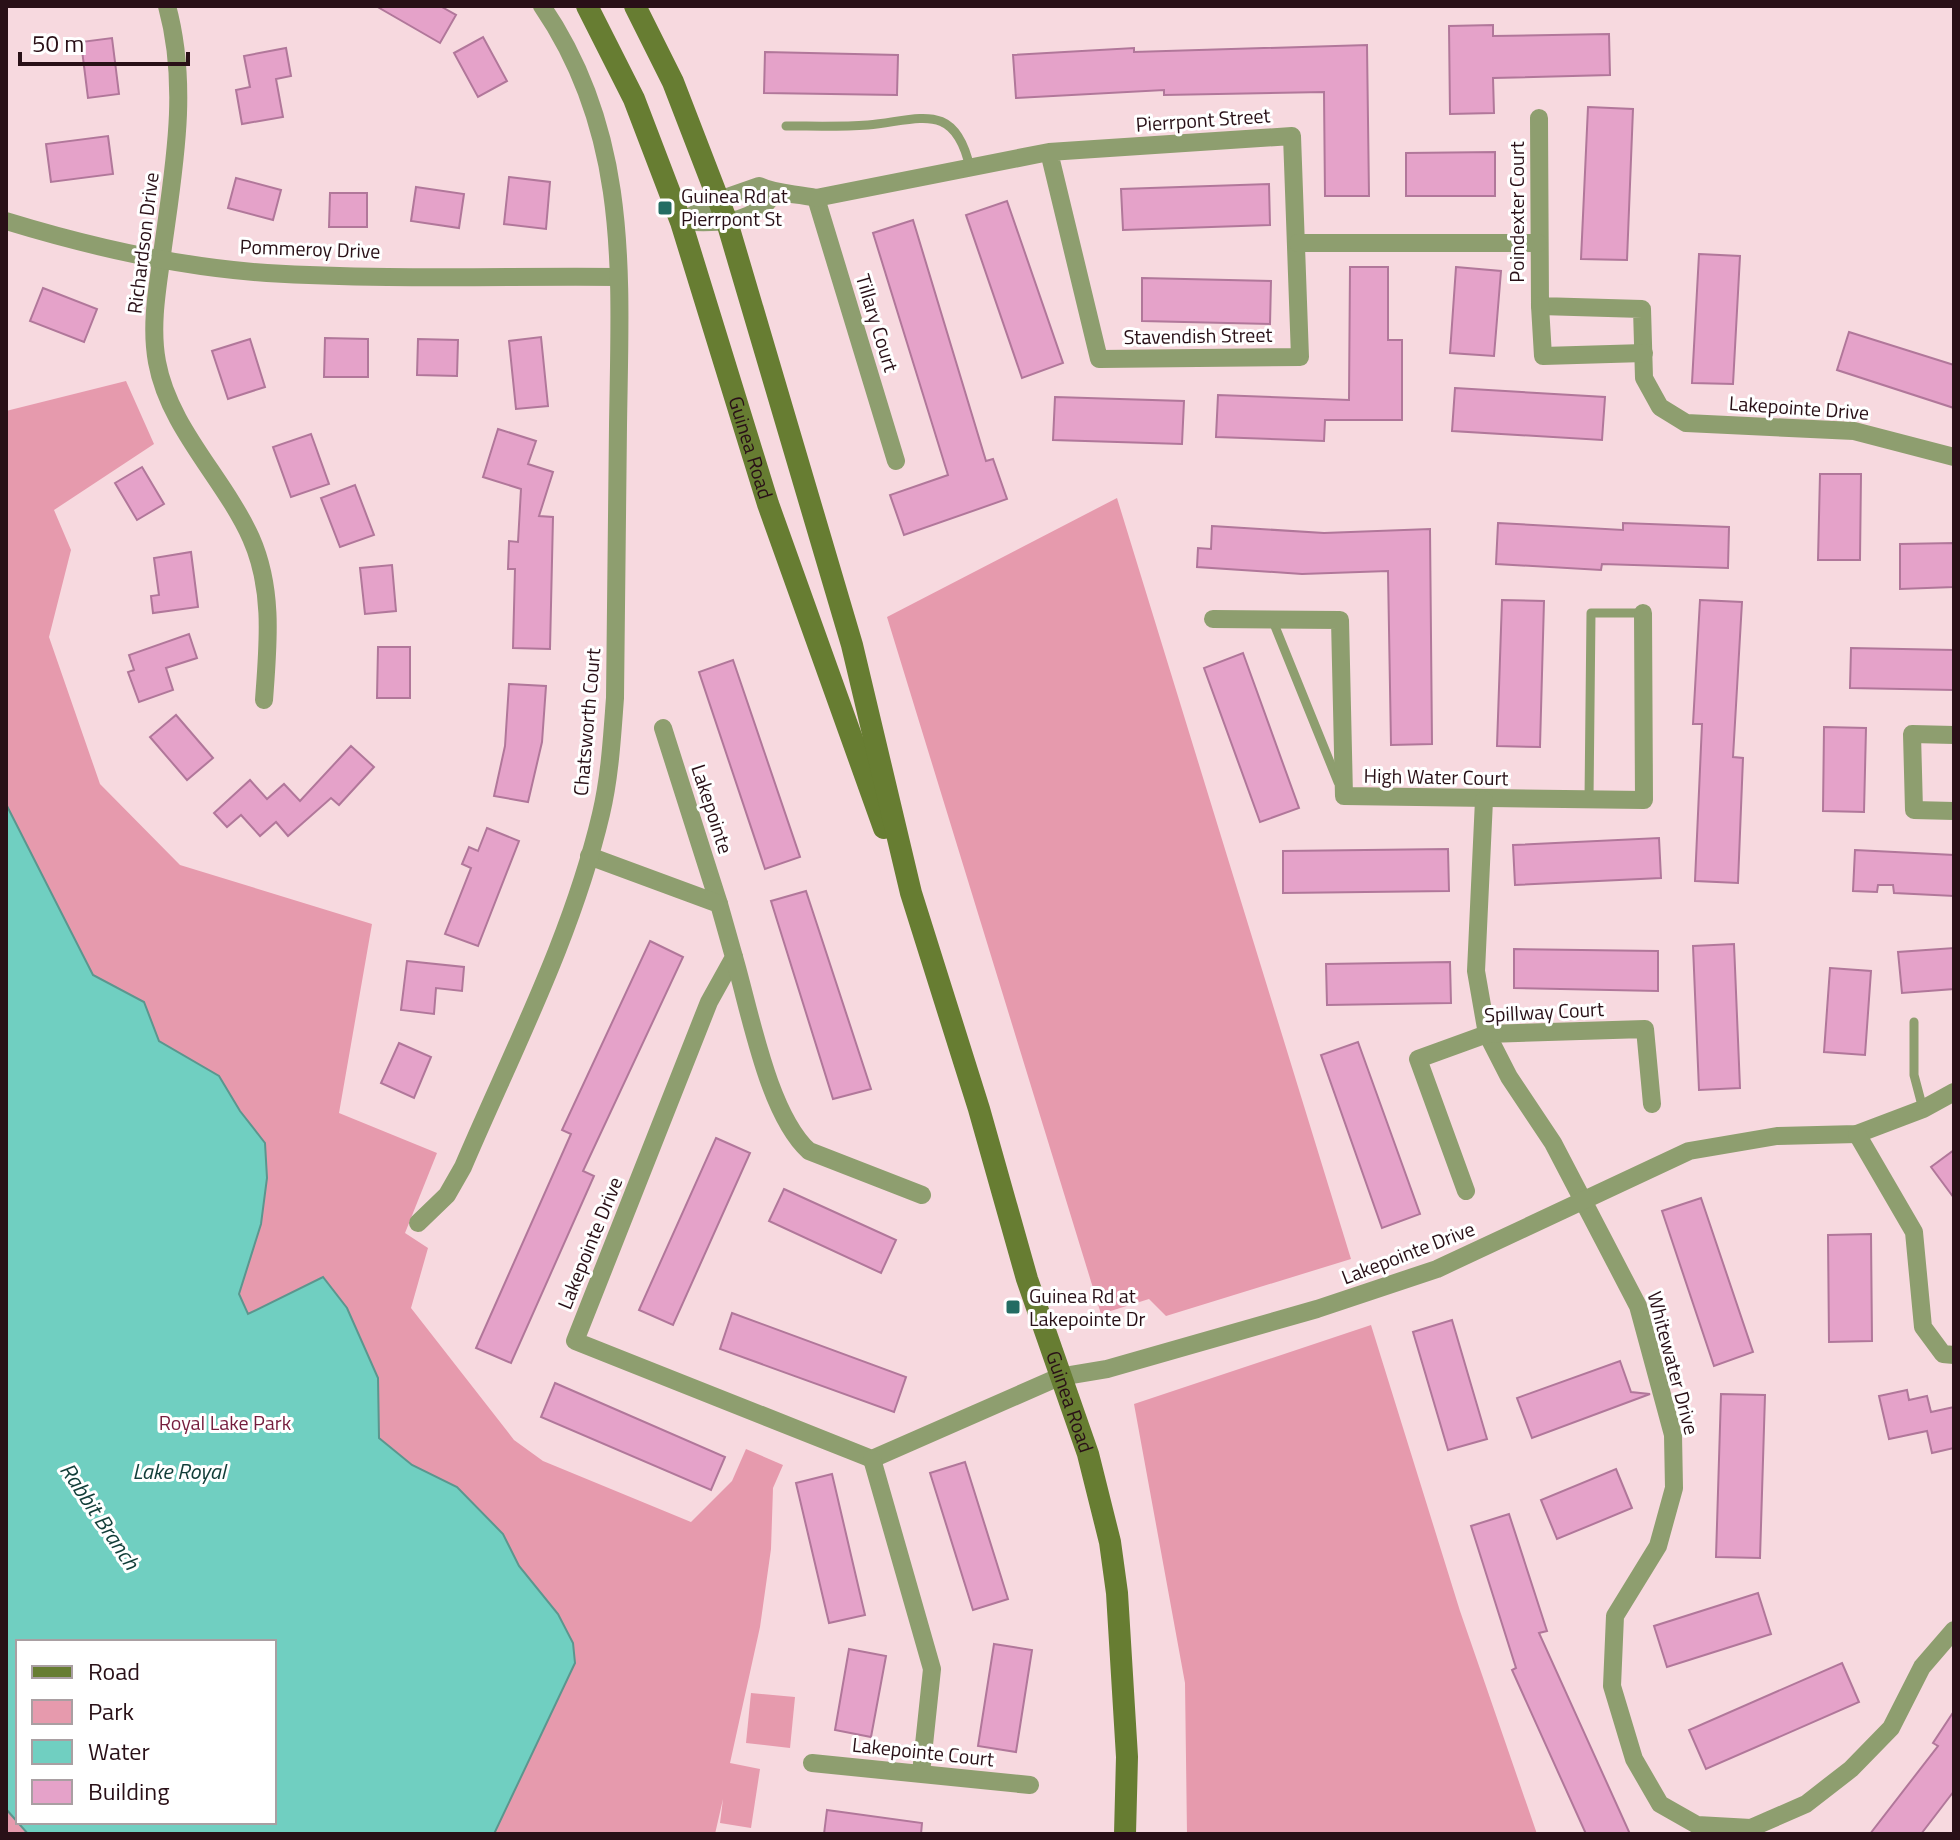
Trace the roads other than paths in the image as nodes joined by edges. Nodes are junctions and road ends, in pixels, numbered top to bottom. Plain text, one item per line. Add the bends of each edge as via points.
1 (167, 6) edge
2 (542, 6) edge
3 (587, 6) edge
4 (635, 6) edge
5 (1539, 118) dead end
6 (786, 126) dead end
7 (1049, 152) junction
8 (970, 168) junction
9 (774, 193) junction
10 (816, 198) junction
11 (719, 200) junction
12 (6, 221) edge
13 (681, 222) junction
14 (727, 222) junction
15 (1298, 243) junction
16 (1538, 243) junction
17 (161, 260) junction
18 (618, 277) junction
19 (1540, 306) junction
20 (1644, 353) junction
21 (1686, 423) joint
22 (1954, 457) edge
23 (896, 461) dead end
24 (1643, 613) joint
25 (1213, 619) dead end
26 (1272, 619) junction
27 (264, 700) dead end
28 (663, 728) dead end
29 (1954, 735) edge
30 (1344, 796) junction
31 (1484, 800) junction
32 (1589, 800) junction
33 (1954, 811) edge
34 (589, 856) junction
35 (911, 893) junction
36 (719, 904) junction
37 (734, 957) junction
38 (1914, 1022) dead end
39 (1487, 1034) junction
40 (1954, 1092) edge
41 (1652, 1104) dead end
42 (1923, 1109) junction
43 (1857, 1134) junction
44 (1466, 1191) dead end
45 (922, 1195) dead end
46 (1584, 1200) junction
47 (418, 1223) dead end
48 (1954, 1355) edge
49 (1059, 1377) junction
50 (872, 1459) junction
51 (1954, 1630) edge
52 (812, 1763) dead end
53 (921, 1773) junction
54 (1030, 1785) dead end
55 (1125, 1834) edge

1 - 17 street, Richardson Drive via 179,111
2 - 18 street via 572,57 604,138 617,221
3 - 13 main road, Guinea Road via 634,99
4 - 11 main road, Guinea Road via 673,82
5 - 16 street, Poindexter Court
6 - 8 lane via 869,125 929,117 945,121 957,133
7 - 8 street, Pierrpont Street
7 - 15 street, Pierrpont Street via 1292,136
7 - 15 street, Stavendish Street via 1099,359 1300,357
8 - 10 street, Pierrpont Street
9 - 10 street, Pierrpont Street
9 - 11 street, Pierrpont Street via 759,186
9 - 14 street via 764,210
10 - 23 street, Tillary Court
11 - 13 street, Pierrpont Street
11 - 14 main road, Guinea Road
12 - 17 street, Pommeroy Drive
13 - 14 street
13 - 35 main road, Guinea Road via 768,504 878,815
14 - 35 main road, Guinea Road via 852,645
15 - 16 street
16 - 19 street, Poindexter Court
17 - 18 street, Pommeroy Drive via 266,273
17 - 27 street, Richardson Drive via 153,337 157,364 176,415 242,520 259,560 268,634
18 - 34 street, Chatsworth Court via 615,698 601,813
19 - 20 street, Poindexter Court via 1642,309
19 - 20 street, Poindexter Court via 1543,356
20 - 21 street, Poindexter Court via 1644,378 1660,407
21 - 22 street, Lakepointe Drive via 1854,431
24 - 32 lane via 1591,613
24 - 32 street, High Water Court via 1644,800
25 - 26 street, High Water Court
26 - 30 lane
26 - 30 street, High Water Court via 1340,620
28 - 36 street, Lakepointe
29 - 33 street via 1912,734 1914,810
30 - 31 street, High Water Court
31 - 32 street, High Water Court
31 - 39 street, Whitewater Drive via 1476,971
34 - 36 street
34 - 47 street, Chatsworth Court via 565,929 463,1167 447,1195
35 - 49 main road, Guinea Road
36 - 37 street
37 - 45 street via 775,1096 796,1139 809,1151
37 - 50 street, Lakepointe Drive via 709,1002 575,1341
38 - 42 lane via 1914,1075
39 - 41 street, Spillway Court via 1645,1029
39 - 44 street, Spillway Court via 1418,1059
39 - 46 street, Whitewater Drive
40 - 42 street, Lakepointe Drive
42 - 43 street, Lakepointe Drive
43 - 46 street, Lakepointe Drive via 1777,1136 1689,1151
43 - 48 street via 1914,1232 1923,1327 1943,1354
46 - 49 street, Lakepointe Drive via 1422,1274 1122,1365
46 - 51 street, Whitewater Drive via 1638,1306 1673,1435 1674,1488 1658,1546 1615,1616 1612,1686 1634,1759 1660,1804 1697,1825 1751,1828 1806,1804 1891,1728 1922,1667
49 - 50 street, Lakepointe Drive
49 - 55 main road, Guinea Road via 1088,1454 1110,1542 1124,1695
50 - 53 street via 932,1669
52 - 53 street, Lakepointe Court
53 - 54 street, Lakepointe Court

